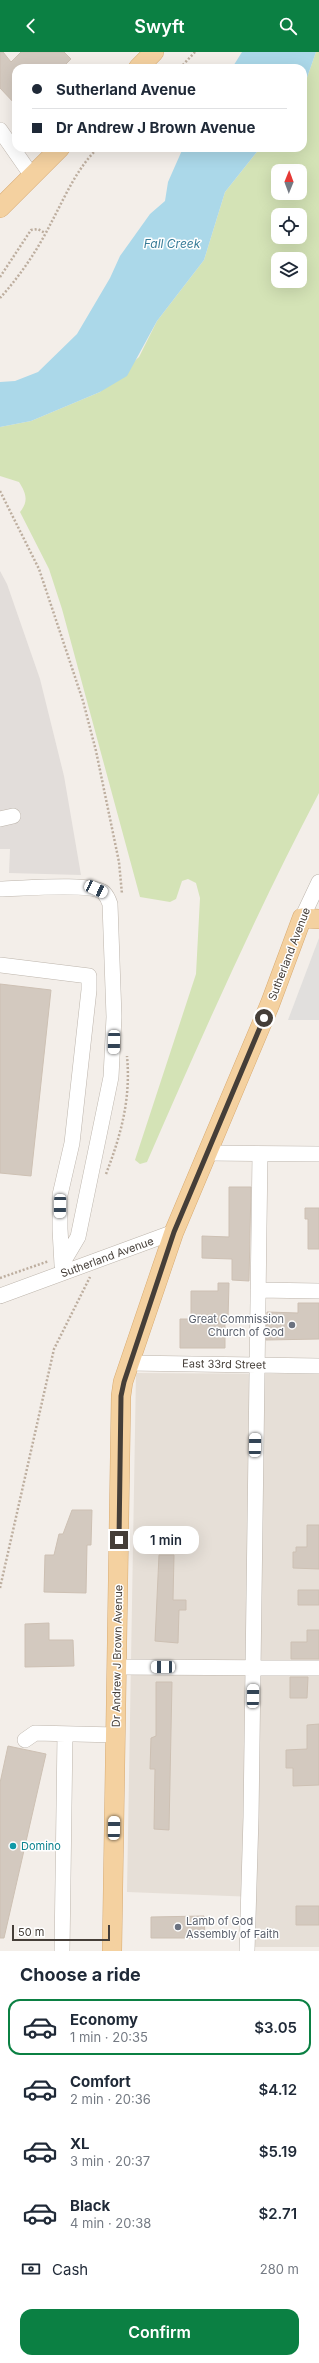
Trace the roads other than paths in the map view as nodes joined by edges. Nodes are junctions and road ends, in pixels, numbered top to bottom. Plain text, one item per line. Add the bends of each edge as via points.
1 (154, 52) edge
2 (142, 64) edge
3 (0, 130) edge
4 (12, 147) edge
5 (15, 152) edge
6 (56, 152) edge
7 (32, 176) junction
8 (0, 208) edge
9 (319, 882) edge
10 (0, 890) edge
11 (311, 918) edge
12 (0, 965) edge
13 (208, 1153) junction
14 (260, 1154) junction
15 (319, 1154) edge
16 (174, 1232) junction
17 (62, 1264) junction
18 (258, 1290) junction
19 (319, 1290) edge
20 (0, 1296) edge
21 (130, 1363) junction
22 (256, 1365) junction
23 (319, 1366) edge
24 (117, 1667) junction
25 (253, 1668) junction
26 (319, 1668) edge
27 (64, 1734) junction
28 (116, 1735) junction
29 (25, 1740) dead end
30 (62, 1951) edge
31 (112, 1951) edge
32 (247, 1951) edge

1 - 2 main road
3 - 4 street
5 - 7 street
6 - 7 main road
7 - 8 main road
9 - 11 street, Sutherland Avenue
10 - 17 street via 67,887 96,889 104,893 110,904 114,1017 111,1077 78,1237
11 - 13 main road, Sutherland Avenue via 270,1004
12 - 17 street via 89,976 72,1143 60,1195
13 - 14 street
13 - 16 main road, Sutherland Avenue
14 - 15 street
14 - 18 street
16 - 17 street, Sutherland Avenue
16 - 21 main road, Dr Andrew J Brown Avenue
17 - 20 street, Sutherland Avenue
18 - 19 street
18 - 22 street
21 - 22 street, East 33rd Street
21 - 24 main road, Dr Andrew J Brown Avenue via 121,1396
22 - 23 street, East 33rd Street
22 - 25 street
24 - 25 street
24 - 28 main road, Dr Andrew J Brown Avenue
25 - 26 street
25 - 32 street
27 - 28 street
27 - 29 street via 35,1733
27 - 30 street
28 - 31 main road, Dr Andrew J Brown Avenue

